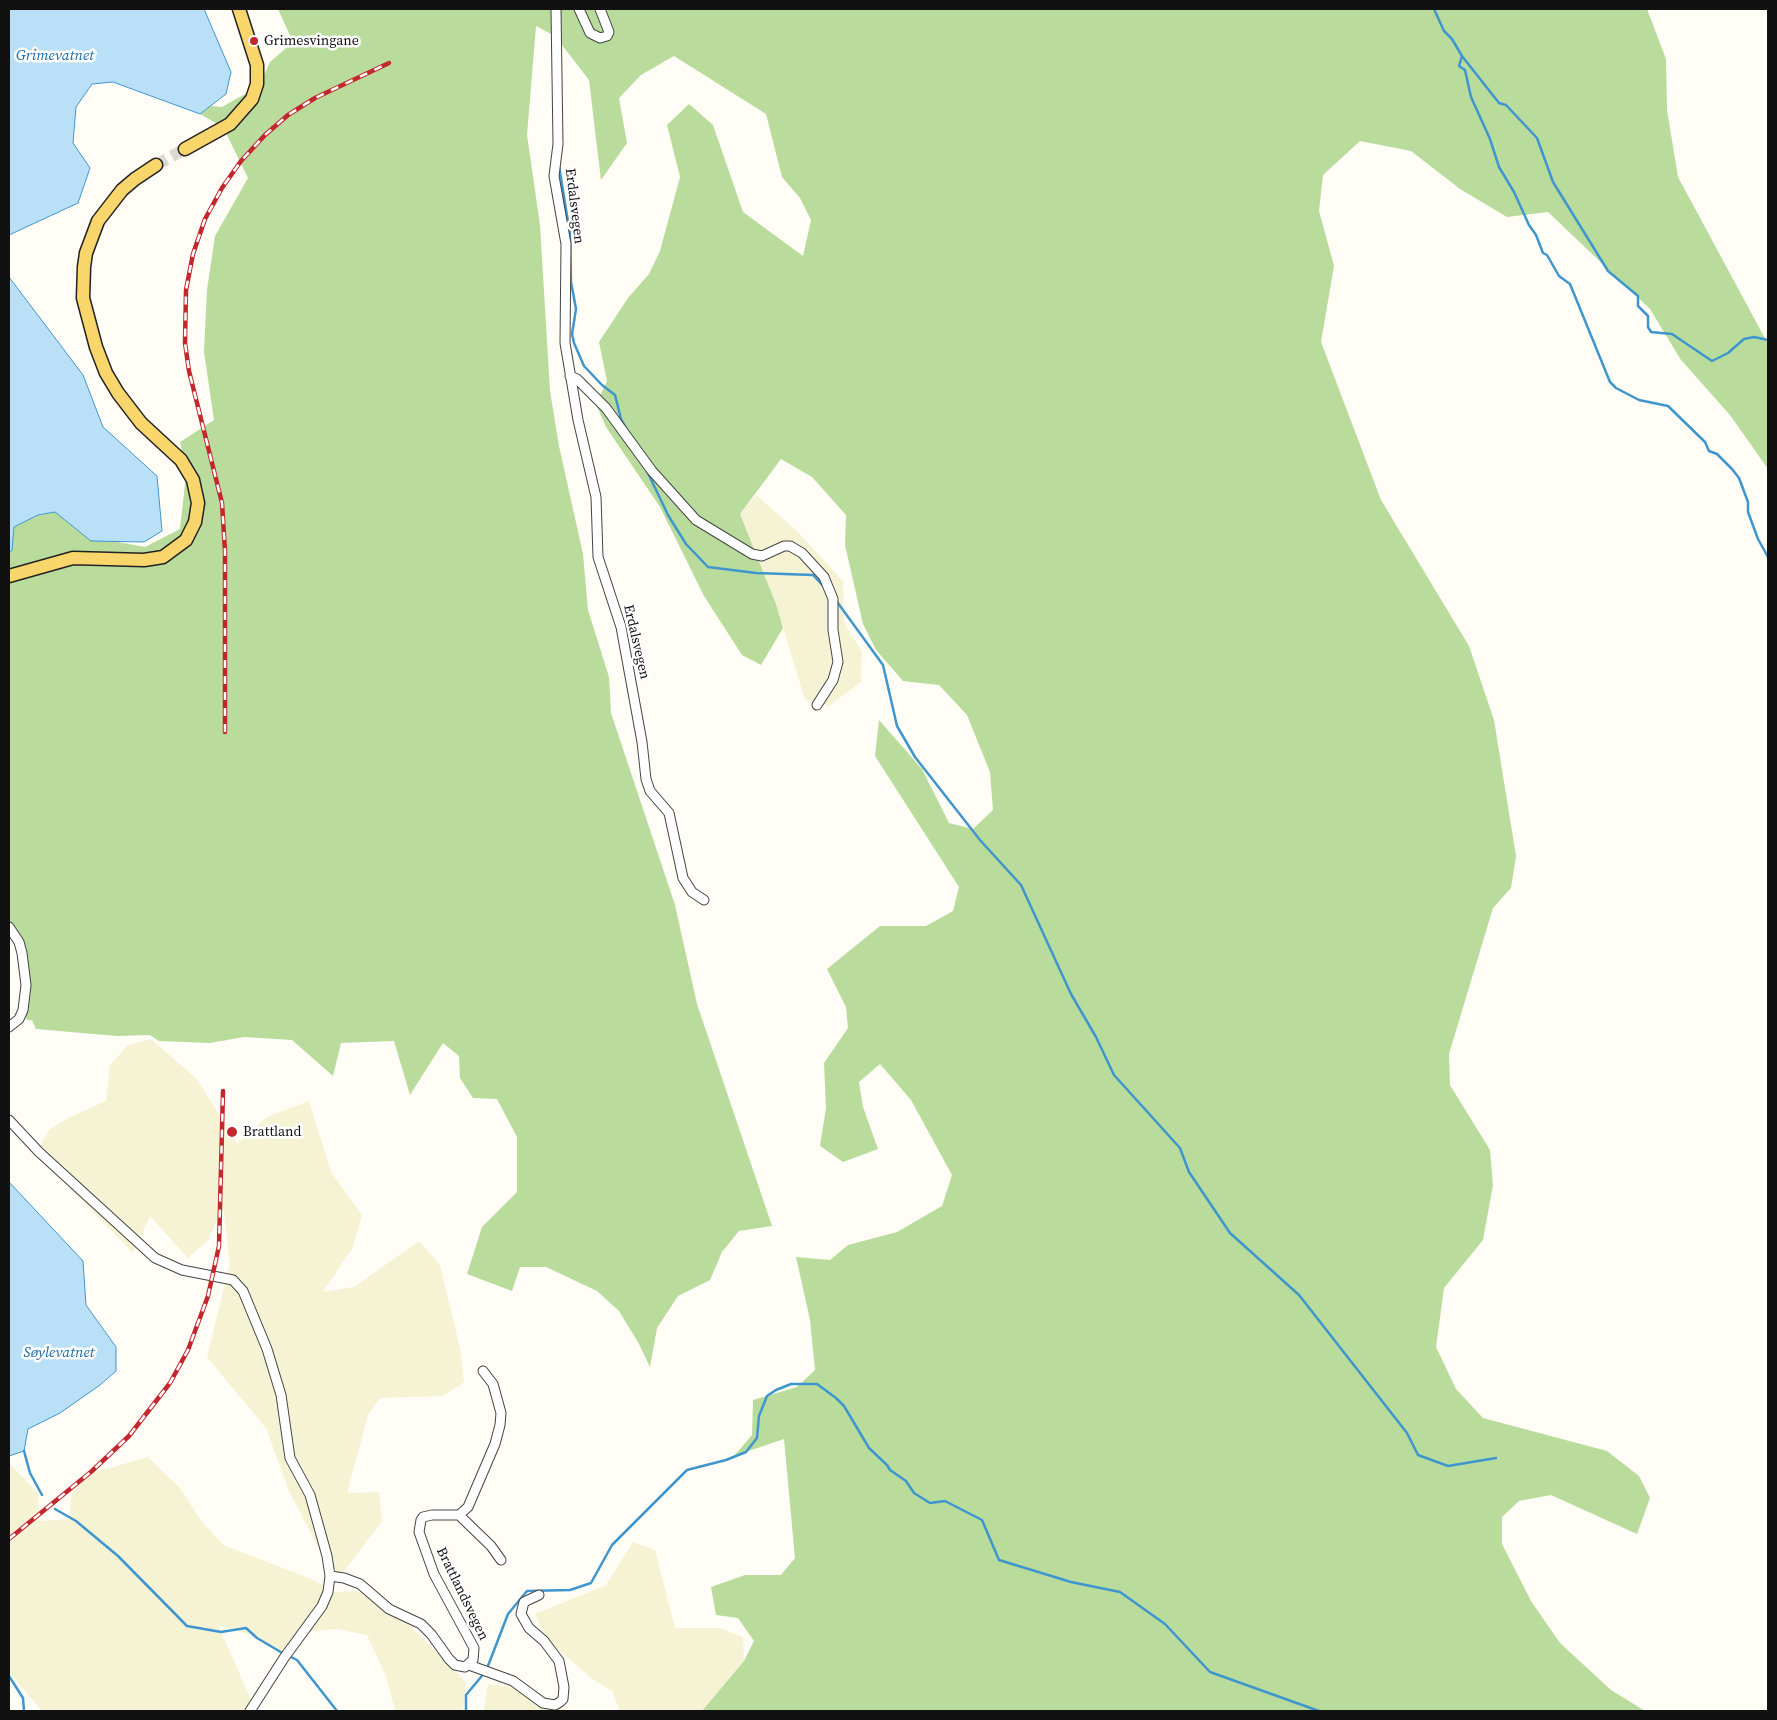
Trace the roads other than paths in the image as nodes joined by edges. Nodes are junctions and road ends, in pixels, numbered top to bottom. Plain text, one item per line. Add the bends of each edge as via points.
1 (239, 9) edge
2 (556, 9) edge
3 (579, 9) edge
4 (600, 9) edge
5 (186, 149) tunnel mouth
6 (156, 165) tunnel mouth
7 (570, 376) junction
8 (9, 576) edge
9 (817, 705) dead end
10 (704, 900) dead end
11 (9, 927) edge
12 (9, 1027) edge
13 (9, 1120) edge
14 (483, 1371) dead end
15 (459, 1515) junction
16 (501, 1560) dead end
17 (330, 1576) junction
18 (539, 1595) dead end
19 (469, 1665) junction
20 (250, 1711) edge

1 - 5 main road via 257,65 254,93 246,108 230,124
2 - 7 street, Erdalsvegen via 558,144 554,170 566,244 564,319
3 - 4 street via 590,33 600,38 609,32
6 - 8 main road via 122,190 98,222 85,260 83,298 96,347 118,393 141,423 181,460 193,480 198,503 195,522 186,540 163,556 144,560 73,558
7 - 9 street via 606,408 652,472 696,520 752,554 762,556 790,546 824,576 833,599 838,662 834,680
7 - 10 street, Erdalsvegen via 596,497 598,557 621,627 646,779 650,791 669,813 682,878 692,892
11 - 12 street via 19,942 26,978 23,1010 19,1019
13 - 17 street via 155,1258 182,1270 234,1280 243,1291 276,1372 290,1458 310,1495
14 - 15 street via 493,1384 501,1413 500,1425 468,1507
15 - 16 street
15 - 19 street, Brattlandsvegen via 423,1517 418,1526 441,1589 472,1641 474,1654
17 - 19 street via 360,1584 389,1609 426,1628 455,1664
17 - 20 street via 322,1606
18 - 19 street via 524,1602 521,1614 529,1628 559,1661 563,1698 555,1705 549,1705 513,1680

